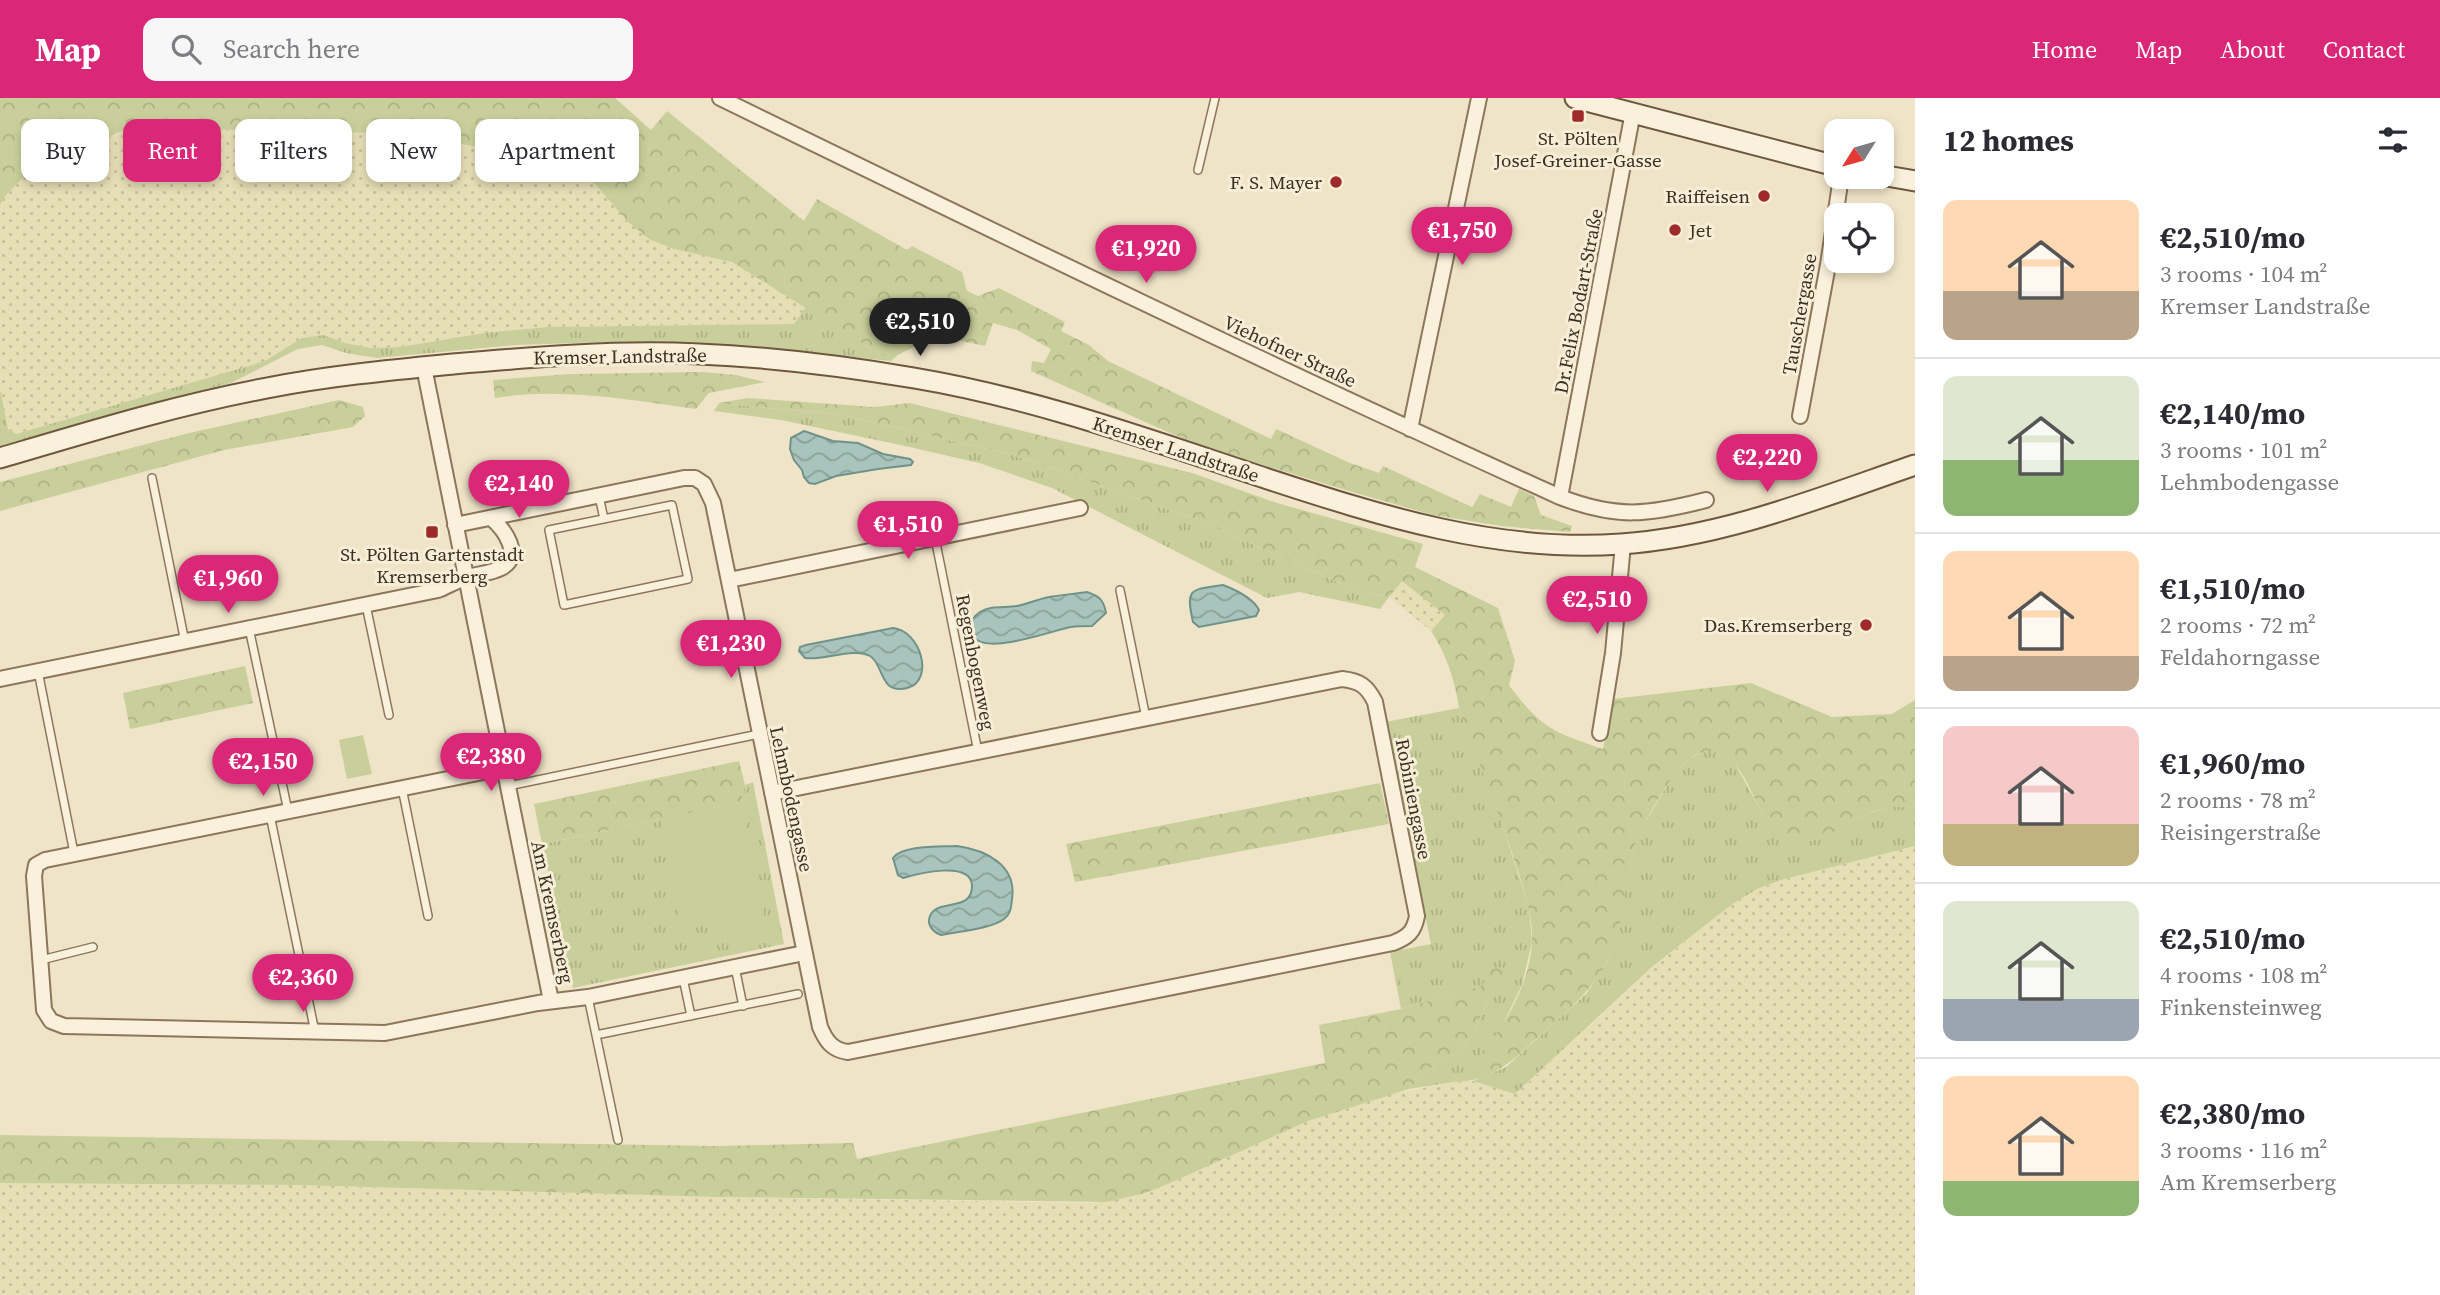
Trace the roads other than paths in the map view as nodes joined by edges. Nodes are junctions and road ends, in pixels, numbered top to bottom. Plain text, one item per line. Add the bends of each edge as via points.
1 (720, 98) edge
2 (1215, 98) edge
3 (1479, 98) edge
4 (1575, 98) edge
5 (1633, 113) junction
6 (1824, 163) edge
7 (1198, 170) dead end
8 (1894, 177) edge
9 (1915, 181) edge
10 (1840, 189) edge
11 (424, 367) junction
12 (1800, 416) dead end
13 (1410, 429) junction
14 (0, 458) edge
15 (1915, 465) edge
16 (152, 478) dead end
17 (599, 496) junction
18 (1560, 497) junction
19 (1706, 500) dead end
20 (1080, 508) dead end
21 (491, 518) junction
22 (604, 519) junction
23 (455, 525) junction
24 (935, 538) junction
25 (1623, 544) junction
26 (465, 578) junction
27 (729, 580) junction
28 (1120, 590) dead end
29 (366, 605) junction
30 (249, 628) junction
31 (185, 642) junction
32 (38, 671) junction
33 (0, 679) edge
34 (389, 715) dead end
35 (1146, 718) junction
36 (1600, 733) dead end
37 (759, 734) junction
38 (978, 752) junction
39 (503, 768) junction
40 (507, 786) junction
41 (402, 788) junction
42 (772, 793) junction
43 (288, 811) junction
44 (270, 814) junction
45 (75, 854) junction
46 (428, 916) dead end
47 (93, 947) dead end
48 (804, 953) junction
49 (40, 960) junction
50 (735, 967) junction
51 (683, 977) junction
52 (798, 994) dead end
53 (588, 996) junction
54 (551, 1001) junction
55 (743, 1006) junction
56 (691, 1016) junction
57 (315, 1032) junction
58 (596, 1035) junction
59 (831, 1046) joint
60 (618, 1140) dead end

1 - 13 street, Viehofner Straße
2 - 7 lane
3 - 13 street
4 - 5 main road
5 - 6 main road
5 - 18 street, Dr.Felix Bodart-Straße
8 - 9 main road
10 - 12 street, Tauschergasse
11 - 14 main road, Kremser Landstraße via 212,399
11 - 23 street, Am Kremserberg
11 - 25 main road, Kremser Landstraße via 518,358 694,353 787,359 891,374 1030,404 1431,528 1530,544
13 - 18 street, Viehofner Straße
15 - 25 main road, Kremser Landstraße via 1714,530
16 - 31 lane
17 - 21 street, Lehmbodengasse
17 - 22 lane
17 - 27 street, Lehmbodengasse via 695,478 704,484 713,503
18 - 19 street, Viehofner Straße via 1584,506 1640,514
20 - 24 street
21 - 23 street
21 - 26 street via 505,530 510,557 503,567
22 - 22 lane via 672,505 688,579 564,604 549,530
23 - 26 street, Am Kremserberg
24 - 27 street
24 - 38 lane, Regenbogenweg
25 - 36 street
26 - 29 street via 438,590
26 - 39 street, Am Kremserberg
27 - 37 street, Lehmbodengasse
28 - 35 lane
29 - 30 street
29 - 34 lane
30 - 31 street
30 - 43 lane
31 - 32 street
32 - 33 street
32 - 45 lane
35 - 38 street, Robiniengasse
35 - 59 street, Robiniengasse via 1342,678 1368,688 1375,702 1417,916 1415,928 1406,938 1380,946 848,1052
37 - 40 lane
37 - 42 street, Lehmbodengasse
38 - 42 street, Robiniengasse
39 - 40 street, Am Kremserberg
39 - 41 street
40 - 54 street, Am Kremserberg
41 - 43 street
41 - 46 lane
42 - 48 street, Lehmbodengasse
43 - 44 street
44 - 45 street
44 - 57 lane
45 - 49 street via 36,865
47 - 49 lane
48 - 50 street, Am Kremserberg
48 - 59 street, Lehmbodengasse via 820,1027
49 - 57 street via 44,1010 51,1021 64,1026
50 - 51 street, Am Kremserberg
50 - 55 lane
51 - 53 street, Am Kremserberg
51 - 56 lane
52 - 55 lane
53 - 54 street, Am Kremserberg
53 - 58 lane
54 - 57 street via 385,1033
55 - 56 lane
56 - 58 lane
58 - 60 lane

